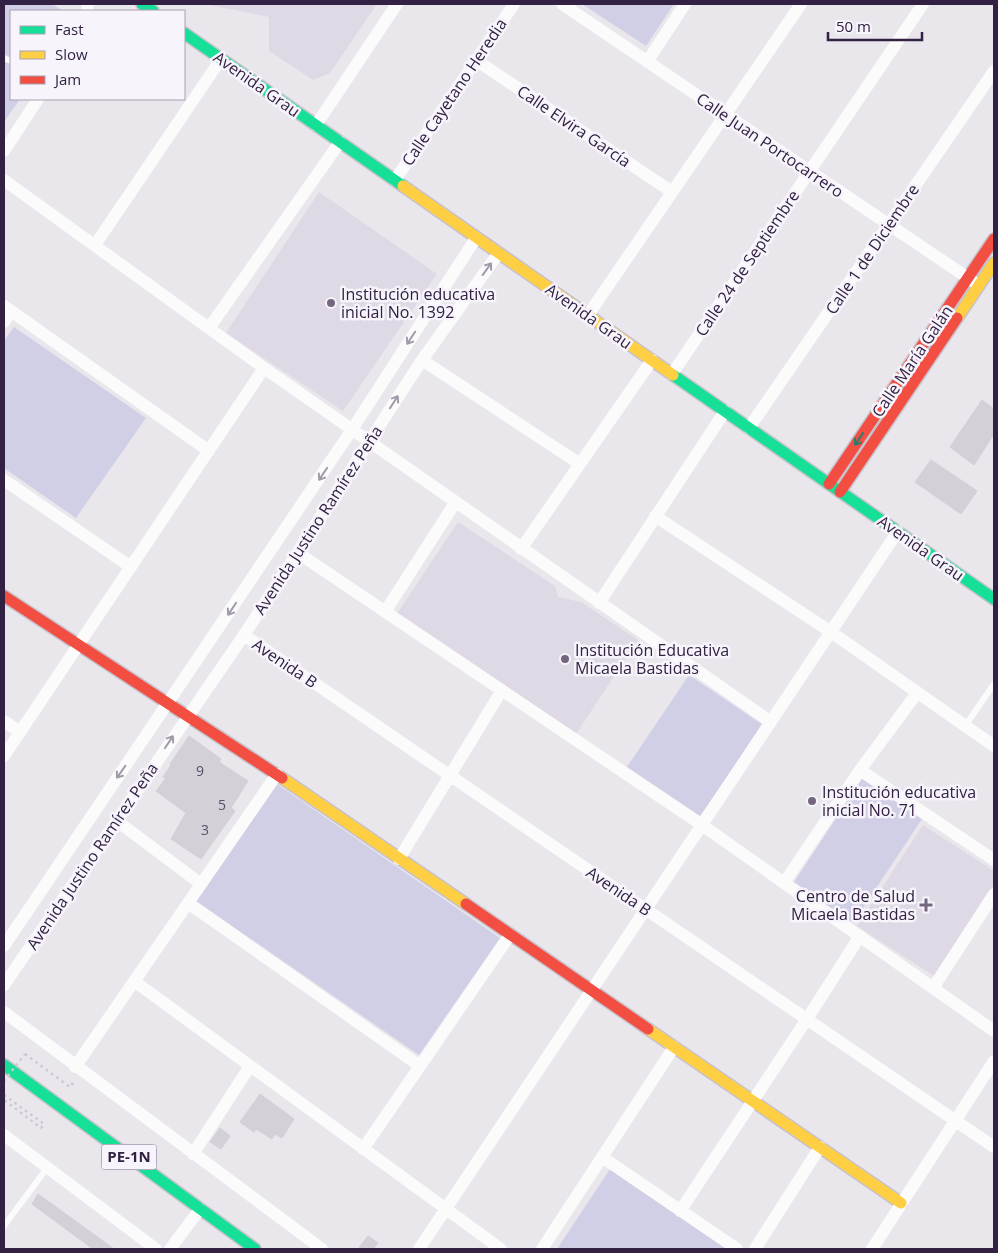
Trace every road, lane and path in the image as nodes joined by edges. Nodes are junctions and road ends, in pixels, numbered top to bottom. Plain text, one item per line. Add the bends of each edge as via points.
1 (397, 4) edge
2 (514, 4) edge
3 (562, 4) edge
4 (685, 4) edge
5 (801, 4) edge
6 (923, 4) edge
7 (185, 34) edge
8 (221, 58) junction
9 (476, 60) junction
10 (647, 62) junction
11 (994, 70) edge
12 (37, 100) edge
13 (725, 114) junction
14 (316, 125) junction
15 (340, 142) junction
16 (4, 151) edge
17 (810, 171) junction
18 (4, 180) edge
19 (395, 180) junction
20 (672, 192) junction
21 (889, 224) junction
22 (476, 238) junction
23 (994, 239) edge
24 (94, 246) junction
25 (498, 254) junction
26 (994, 263) edge
27 (968, 278) junction
28 (979, 285) junction
29 (8, 309) edge
30 (588, 315) junction
31 (4, 322) edge
32 (209, 328) junction
33 (422, 360) junction
34 (652, 360) junction
35 (264, 368) junction
36 (672, 374) junction
37 (725, 410) junction
38 (353, 428) junction
39 (749, 428) junction
40 (370, 440) junction
41 (209, 451) junction
42 (580, 464) junction
43 (4, 480) edge
44 (829, 484) junction
45 (840, 492) junction
46 (456, 503) junction
47 (655, 516) junction
48 (898, 532) junction
49 (521, 549) junction
50 (298, 552) junction
51 (131, 566) junction
52 (4, 596) edge
53 (994, 599) edge
54 (599, 603) junction
55 (385, 612) junction
56 (831, 632) junction
57 (244, 635) junction
58 (77, 647) junction
59 (994, 684) edge
60 (502, 690) junction
61 (917, 692) junction
62 (169, 704) junction
63 (188, 715) junction
64 (4, 721) edge
65 (770, 722) junction
66 (965, 726) junction
67 (20, 732) junction
68 (994, 746) edge
69 (4, 756) edge
70 (860, 770) junction
71 (277, 774) junction
72 (449, 774) junction
73 (117, 821) junction
74 (702, 825) junction
75 (400, 859) junction
76 (994, 860) edge
77 (784, 882) junction
78 (200, 884) junction
79 (994, 894) edge
80 (188, 903) junction
81 (646, 909) junction
82 (510, 935) junction
83 (860, 936) junction
84 (4, 946) edge
85 (134, 981) junction
86 (4, 985) edge
87 (933, 988) junction
88 (591, 990) junction
89 (4, 1012) edge
90 (808, 1020) junction
91 (994, 1031) edge
92 (674, 1047) junction
93 (994, 1060) edge
94 (4, 1065) edge
95 (250, 1066) junction
96 (420, 1066) junction
97 (71, 1071) junction
98 (4, 1081) edge
99 (4, 1095) edge
100 (4, 1100) edge
101 (754, 1102) junction
102 (955, 1121) junction
103 (4, 1135) edge
104 (820, 1147) junction
105 (994, 1148) edge
106 (363, 1149) junction
107 (193, 1154) junction
108 (602, 1157) junction
109 (47, 1168) junction
110 (901, 1203) junction
111 (446, 1208) junction
112 (200, 1209) junction
113 (680, 1211) junction
114 (4, 1226) edge
115 (156, 1249) edge
116 (170, 1249) edge
117 (255, 1249) edge
118 (322, 1249) edge
119 (418, 1249) edge
120 (501, 1249) edge
121 (542, 1249) edge
122 (737, 1249) edge
123 (755, 1249) edge
124 (872, 1249) edge

1 - 14 street
2 - 9 street, Calle Cayetano Heredia
3 - 10 street, Calle Juan Portocarrero
4 - 10 street
5 - 13 street
6 - 17 street, Calle 24 de Septiembre
7 - 8 main road, Avenida Grau
8 - 14 main road, Avenida Grau
8 - 24 street
9 - 19 street, Calle Cayetano Heredia
9 - 20 street, Calle Elvira García
10 - 13 street, Calle Juan Portocarrero
11 - 21 street, Calle 1 de Diciembre
12 - 16 street
13 - 17 street, Calle Juan Portocarrero
13 - 20 street
14 - 15 main road, Avenida Grau
15 - 19 main road, Avenida Grau
15 - 32 street
17 - 21 street, Calle Juan Portocarrero
17 - 36 street, Calle 24 de Septiembre
18 - 24 street
19 - 22 main road, Avenida Grau
20 - 30 street
21 - 27 street, Calle Juan Portocarrero
21 - 39 street, Calle 1 de Diciembre
22 - 25 main road, Avenida Grau
22 -> 38 street, Avenida Justino Ramírez Peña
23 - 27 main road, Calle María Galán
24 - 32 street
25 - 30 main road, Avenida Grau
33 -> 25 street, Avenida Justino Ramírez Peña
26 - 28 main road, Calle María Galán
27 - 28 street, Calle Juan Portocarrero
27 -> 44 main road, Calle María Galán
28 - 45 main road, Calle María Galán
29 - 31 street
29 - 41 street
30 - 34 main road, Avenida Grau
32 - 35 street
40 -> 33 street, Avenida Justino Ramírez Peña
33 - 42 street
34 - 36 main road, Avenida Grau
34 - 42 street
35 - 38 street
35 - 41 street
36 - 37 main road, Avenida Grau
37 - 39 main road, Avenida Grau
37 - 47 street
38 - 40 street
38 -> 62 street, Avenida Justino Ramírez Peña
39 - 44 main road, Avenida Grau
40 - 46 street
40 - 50 street, Avenida Justino Ramírez Peña
41 - 51 street
42 - 49 street
43 - 51 street
44 - 45 main road, Avenida Grau
45 - 48 main road, Avenida Grau
46 - 49 street
46 - 55 street
47 - 54 street
47 - 56 street
48 - 53 main road, Avenida Grau
48 - 56 street
49 - 54 street
50 - 55 street
50 - 57 street, Avenida Justino Ramírez Peña
51 - 58 street
52 - 58 main road
54 - 65 street
55 - 60 street
56 - 61 street
56 - 65 street
57 - 63 street, Avenida Justino Ramírez Peña
57 - 72 street, Avenida B
58 - 62 main road
58 - 67 street
59 - 66 lane
60 - 72 street
60 - 74 street
61 - 66 street
61 - 70 street
62 - 63 main road
62 -> 84 street, Avenida Justino Ramírez Peña
63 - 71 main road
73 -> 63 street, Avenida Justino Ramírez Peña
64 - 67 street
65 - 74 street
66 - 68 street
67 - 69 street
70 - 76 street
70 - 77 street
71 - 75 main road
71 - 78 street
72 - 75 street
72 - 81 street, Avenida B
73 - 78 street
73 - 86 street, Avenida Justino Ramírez Peña
74 - 77 street
74 - 81 street
75 - 82 main road
77 - 83 street
78 - 80 street
79 - 87 street
80 - 85 street
80 - 96 street
81 - 88 street
81 - 90 street, Avenida B
82 - 88 main road
82 - 96 street
83 - 87 street
83 - 90 street
85 - 95 street
85 - 97 street
87 - 91 street
88 - 92 main road
88 - 111 street
89 - 97 street
90 - 101 street
90 - 102 street, Avenida B
92 - 101 main road
92 - 108 street
93 - 102 street
94 - 112 main road, PE-1N
95 - 106 street
95 - 107 street
96 - 106 street
97 - 98 path, bridge via 75,1081 70,1087 25,1054
97 - 107 street
99 - 100 path via 44,1124 41,1128
101 - 104 main road
101 - 113 street
102 - 105 street, Avenida B
102 - 110 street
103 - 109 street
104 - 110 main road
104 - 123 street
106 - 111 street
107 - 118 street
108 - 113 street
108 - 121 street
109 - 114 lane
109 - 115 street
110 - 124 street
111 - 119 street
111 - 120 street
112 - 116 street
112 - 117 main road, PE-1N
113 - 122 street

